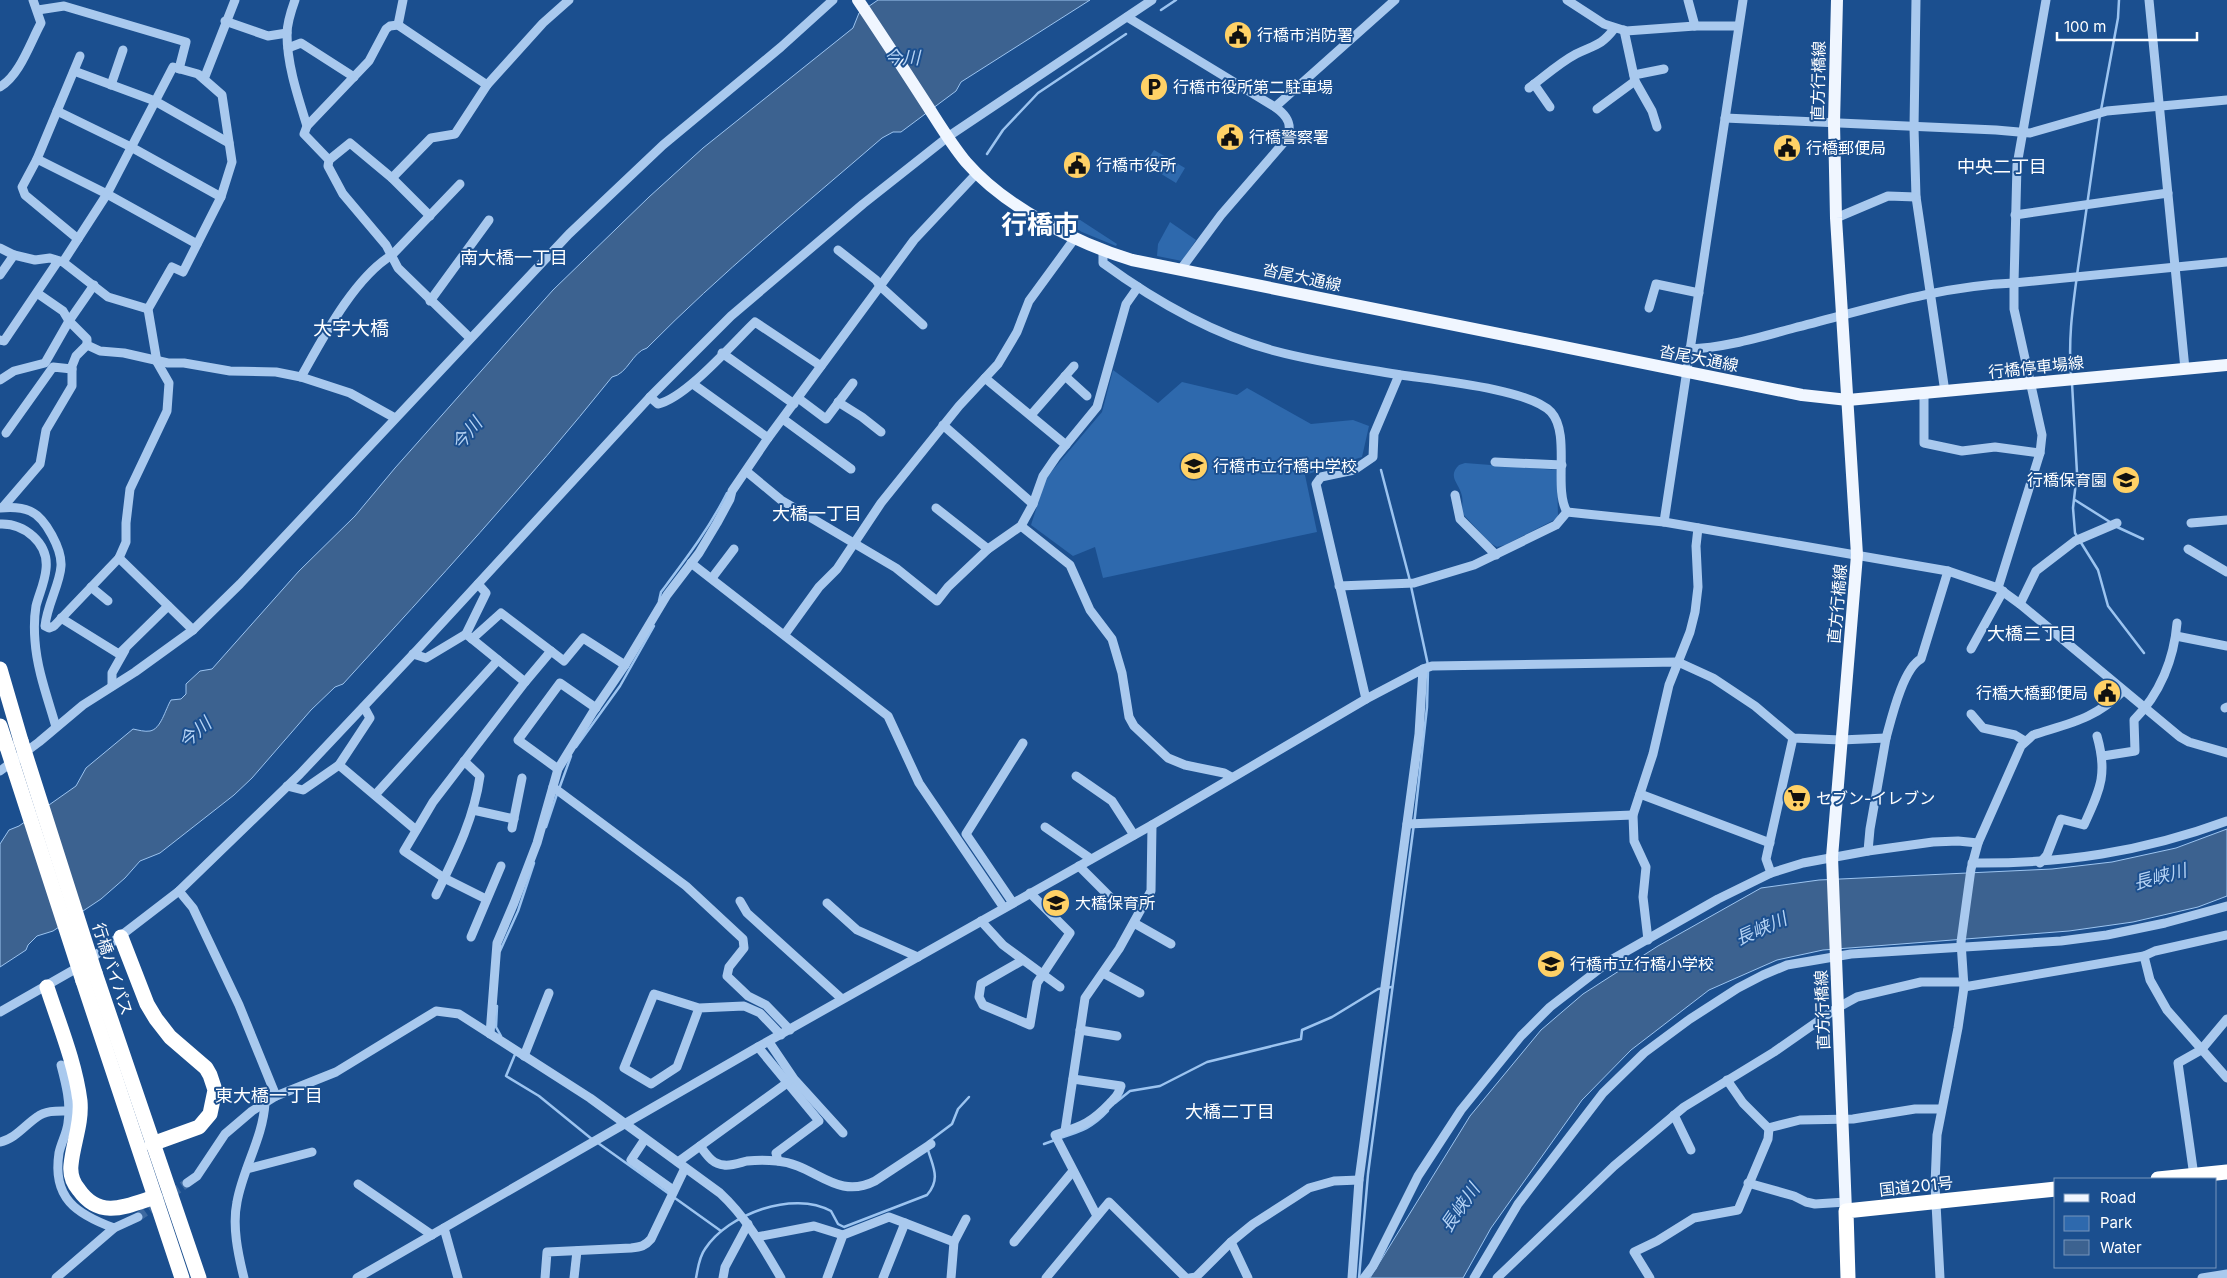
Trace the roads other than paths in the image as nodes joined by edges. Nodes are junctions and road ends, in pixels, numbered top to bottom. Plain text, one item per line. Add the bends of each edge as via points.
1 (34, 0) edge
2 (72, 0) edge
3 (234, 0) edge
4 (294, 0) edge
5 (403, 0) edge
6 (569, 0) edge
7 (833, 0) edge
8 (858, 0) edge
9 (1152, 0) edge
10 (1395, 0) edge
11 (1566, 0) edge
12 (1688, 0) edge
13 (1743, 0) edge
14 (1837, 0) edge
15 (1916, 0) edge
16 (2046, 0) edge
17 (2149, 0) edge
18 (64, 6) junction
19 (38, 10) junction
20 (1127, 18) junction
21 (225, 21) junction
22 (398, 25) junction
23 (1695, 26) junction
24 (1738, 26) junction
25 (1619, 29) junction
26 (287, 33) junction
27 (288, 48) junction
28 (123, 50) dead end
29 (80, 56) dead end
30 (180, 69) junction
31 (1664, 69) dead end
32 (74, 71) junction
33 (354, 77) junction
34 (1635, 78) junction
35 (204, 79) junction
36 (111, 85) junction
37 (486, 85) junction
38 (0, 87) edge
39 (2227, 100) edge
40 (155, 102) junction
41 (1275, 106) junction
42 (2159, 106) junction
43 (1550, 107) dead end
44 (1597, 109) dead end
45 (57, 111) junction
46 (1725, 118) junction
47 (1834, 123) junction
48 (307, 126) junction
49 (1658, 127) dead end
50 (1914, 128) junction
51 (2022, 134) junction
52 (949, 136) junction
53 (229, 143) junction
54 (131, 148) junction
55 (37, 159) junction
56 (328, 160) junction
57 (977, 173) junction
58 (392, 178) junction
59 (460, 184) dead end
60 (2168, 193) junction
61 (107, 194) junction
62 (221, 197) junction
63 (1916, 197) junction
64 (2015, 215) junction
65 (430, 216) junction
66 (1836, 218) junction
67 (489, 220) dead end
68 (1075, 238) junction
69 (78, 240) junction
70 (197, 244) junction
71 (0, 248) edge
72 (838, 250) dead end
73 (1103, 251) junction
74 (14, 255) junction
75 (392, 255) junction
76 (61, 261) junction
77 (2227, 262) edge
78 (2175, 267) junction
79 (1181, 269) junction
80 (0, 276) edge
81 (2014, 284) junction
82 (94, 285) junction
83 (880, 286) junction
84 (1138, 287) junction
85 (38, 293) junction
86 (1699, 293) junction
87 (1931, 293) junction
88 (430, 301) junction
89 (1649, 308) dead end
90 (148, 310) junction
91 (1842, 316) junction
92 (69, 321) junction
93 (923, 325) dead end
94 (470, 338) junction
95 (0, 340) edge
96 (87, 345) junction
97 (1689, 349) junction
98 (722, 353) junction
99 (157, 362) junction
100 (49, 365) junction
101 (2227, 365) edge
102 (821, 366) junction
103 (1074, 366) dead end
104 (72, 369) junction
105 (2185, 369) junction
106 (1686, 371) junction
107 (1400, 375) junction
108 (1065, 376) junction
109 (301, 377) junction
110 (985, 378) junction
111 (0, 380) edge
112 (853, 383) dead end
113 (693, 384) junction
114 (2032, 384) junction
115 (1945, 392) junction
116 (1924, 394) junction
117 (1086, 396) dead end
118 (650, 397) junction
119 (1848, 400) junction
120 (796, 401) junction
121 (838, 402) junction
122 (1031, 416) junction
123 (395, 418) junction
124 (782, 419) junction
125 (943, 425) junction
126 (882, 432) dead end
127 (6, 433) dead end
128 (768, 438) junction
129 (1066, 445) junction
130 (2040, 453) junction
131 (1495, 462) dead end
132 (1562, 465) junction
133 (851, 469) dead end
134 (746, 471) junction
135 (1454, 495) dead end
136 (1032, 504) junction
137 (2, 508) edge
138 (936, 508) dead end
139 (1567, 512) junction
140 (2227, 520) edge
141 (1664, 522) junction
142 (2117, 523) dead end
143 (2191, 523) dead end
144 (0, 524) edge
145 (1021, 526) junction
146 (1698, 528) junction
147 (855, 544) junction
148 (734, 549) dead end
149 (988, 549) junction
150 (2188, 549) dead end
151 (1496, 555) junction
152 (1857, 555) junction
153 (118, 558) junction
154 (691, 563) junction
155 (1948, 571) junction
156 (2227, 572) edge
157 (712, 578) junction
158 (478, 584) junction
159 (91, 586) junction
160 (1339, 586) junction
161 (2000, 590) junction
162 (108, 601) dead end
163 (2020, 604) junction
164 (168, 606) junction
165 (61, 618) junction
166 (2176, 623) dead end
167 (193, 630) junction
168 (786, 634) junction
169 (469, 636) junction
170 (2176, 636) junction
171 (127, 645) junction
172 (2227, 646) edge
173 (1971, 649) dead end
174 (551, 651) junction
175 (414, 654) junction
176 (498, 660) junction
177 (1678, 662) junction
178 (625, 665) junction
179 (1423, 669) junction
180 (0, 670) edge
181 (525, 682) junction
182 (112, 686) junction
183 (2124, 691) junction
184 (1366, 699) junction
185 (364, 707) junction
186 (596, 708) junction
187 (2146, 708) junction
188 (1971, 714) dead end
189 (0, 726) edge
190 (56, 727) junction
191 (2097, 736) dead end
192 (1793, 738) junction
193 (1886, 738) junction
194 (1841, 740) junction
195 (2025, 741) junction
196 (1023, 743) dead end
197 (14, 744) junction
198 (2227, 753) edge
199 (2103, 756) junction
200 (464, 761) junction
201 (339, 765) junction
202 (558, 769) junction
203 (0, 771) edge
204 (1076, 776) dead end
205 (1231, 777) junction
206 (522, 778) dead end
207 (287, 786) junction
208 (553, 787) junction
209 (1640, 794) junction
210 (375, 796) junction
211 (473, 810) junction
212 (1632, 815) junction
213 (2227, 821) edge
214 (1408, 824) junction
215 (1152, 825) junction
216 (1045, 826) dead end
217 (416, 830) junction
218 (1134, 834) junction
219 (1770, 843) junction
220 (1978, 843) junction
221 (1868, 851) junction
222 (1091, 859) junction
223 (1832, 863) junction
224 (2040, 863) junction
225 (500, 866) dead end
226 (1079, 866) junction
227 (1971, 866) junction
228 (1771, 873) junction
229 (444, 878) junction
230 (179, 891) junction
231 (1030, 893) junction
232 (436, 895) dead end
233 (486, 899) junction
234 (740, 901) dead end
235 (1115, 902) dead end
236 (827, 903) dead end
237 (1014, 903) junction
238 (2227, 906) edge
239 (1004, 908) junction
240 (981, 921) junction
241 (1134, 923) junction
242 (2227, 935) edge
243 (121, 937) junction
244 (471, 937) dead end
245 (1648, 940) junction
246 (1171, 944) dead end
247 (1962, 945) junction
248 (1836, 953) junction
249 (2144, 956) junction
250 (918, 957) junction
251 (1023, 960) junction
252 (1103, 973) junction
253 (1041, 974) junction
254 (89, 977) junction
255 (1964, 984) junction
256 (47, 987) junction
257 (1060, 987) dead end
258 (549, 993) dead end
259 (1140, 994) dead end
260 (842, 1000) junction
261 (699, 1008) junction
262 (1837, 1008) junction
263 (0, 1012) edge
264 (2227, 1019) edge
265 (790, 1030) junction
266 (1080, 1030) junction
267 (490, 1034) junction
268 (781, 1035) junction
269 (1117, 1036) dead end
270 (768, 1042) junction
271 (758, 1047) junction
272 (2201, 1050) junction
273 (524, 1056) junction
274 (61, 1065) dead end
275 (2227, 1078) edge
276 (1073, 1079) junction
277 (1728, 1080) junction
278 (787, 1083) junction
279 (276, 1096) junction
280 (266, 1103) junction
281 (1941, 1109) junction
282 (69, 1110) junction
283 (1674, 1116) junction
284 (1842, 1118) junction
285 (625, 1124) junction
286 (1769, 1128) junction
287 (1065, 1131) junction
288 (843, 1133) dead end
289 (645, 1139) junction
290 (0, 1142) edge
291 (152, 1144) junction
292 (931, 1144) dead end
293 (700, 1146) junction
294 (1691, 1150) dead end
295 (312, 1152) dead end
296 (778, 1161) junction
297 (681, 1165) junction
298 (247, 1169) junction
299 (1073, 1171) junction
300 (2227, 1172) edge
301 (2194, 1176) junction
302 (2170, 1178) edge
303 (1359, 1180) junction
304 (187, 1183) tunnel mouth
305 (1748, 1183) junction
306 (358, 1184) dead end
307 (2054, 1189) edge
308 (673, 1190) junction
309 (155, 1197) junction
310 (1936, 1201) junction
311 (1846, 1206) junction
312 (1097, 1216) junction
313 (138, 1217) tunnel mouth
314 (966, 1219) dead end
315 (905, 1223) junction
316 (748, 1224) junction
317 (114, 1228) junction
318 (444, 1228) junction
319 (432, 1235) junction
320 (843, 1235) junction
321 (757, 1237) junction
322 (954, 1242) junction
323 (1014, 1242) dead end
324 (1231, 1242) junction
325 (577, 1251) junction
326 (2227, 1274) edge
327 (1476, 1277) edge
328 (56, 1278) edge
329 (182, 1278) edge
330 (199, 1278) edge
331 (244, 1278) edge
332 (357, 1278) edge
333 (458, 1278) edge
334 (545, 1278) edge
335 (574, 1278) edge
336 (723, 1278) edge
337 (781, 1278) edge
338 (827, 1278) edge
339 (883, 1278) edge
340 (951, 1278) edge
341 (1046, 1278) edge
342 (1192, 1278) edge
343 (1248, 1278) edge
344 (1352, 1278) edge
345 (1364, 1278) edge
346 (1497, 1278) edge
347 (1650, 1278) edge
348 (1848, 1278) edge
349 (1940, 1278) edge
350 (2202, 1278) edge

1 - 19 street
2 - 18 street
3 - 21 street
4 - 26 street
5 - 22 street
6 - 37 street via 543,23
7 - 94 street via 612,192
8 - 52 main road, 沓尾大通線
9 - 20 street
10 - 41 street
11 - 25 street
12 - 23 street
13 - 24 street
14 - 47 main road, 直方行橋線
15 - 50 street
16 - 51 street
17 - 42 street
18 - 19 street
18 - 30 street via 186,42
19 - 38 street via 41,23 17,68
20 - 41 street
20 - 52 street
21 - 26 street via 268,36
21 - 35 street
22 - 33 street via 386,29 369,61
22 - 37 street
23 - 24 street
23 - 25 street
24 - 46 street
25 - 34 street
25 - 43 street via 1531,86
26 - 27 street
27 - 33 street via 301,43
27 - 48 street
28 - 36 street
29 - 32 street
30 - 35 street
30 - 40 street via 173,67
31 - 34 street
32 - 36 street
32 - 45 street
33 - 48 street
34 - 44 street
34 - 49 street
35 - 53 street via 222,95
36 - 40 street
37 - 58 street via 455,134 432,138
39 - 42 street
40 - 53 street
40 - 54 street
41 - 79 street via 1291,124 1290,133 1221,215
42 - 51 street via 2095,114
42 - 60 street
45 - 54 street
45 - 55 street
46 - 47 street
46 - 86 street
47 - 50 street
47 - 66 main road, 直方行橋線
48 - 56 street via 304,134
50 - 51 street via 1996,130
50 - 63 street
51 - 64 street
52 - 57 main road, 沓尾大通線
52 - 118 street via 731,316
53 - 62 street via 232,162
54 - 61 street
54 - 62 street
55 - 61 street
55 - 69 street via 22,187 25,195
56 - 58 street via 350,143
56 - 75 street via 342,194 373,227
57 - 68 main road, 沓尾大通線 via 1015,203
57 - 83 street via 925,227
58 - 65 street
59 - 65 street
60 - 64 street
60 - 78 street
61 - 69 street
61 - 70 street
62 - 70 street
63 - 66 street via 1888,196
63 - 87 street
64 - 81 street
65 - 75 street
66 - 91 main road, 直方行橋線
67 - 88 street
68 - 73 main road, 沓尾大通線
68 - 110 street via 1030,302 1006,352
69 - 76 street
70 - 90 street via 183,272 172,267
71 - 74 street
72 - 83 street
73 - 79 main road, 沓尾大通線
73 - 84 street via 1104,263
74 - 76 street
74 - 80 street
75 - 88 street via 398,268
75 - 109 street via 378,263 359,283
76 - 82 street
76 - 85 street
77 - 78 street
78 - 81 street
78 - 105 street
79 - 106 main road, 沓尾大通線
81 - 87 street via 1980,284
81 - 114 street via 2014,309
82 - 90 street via 108,297
82 - 92 street
83 - 93 street
83 - 102 street
84 - 107 street via 1188,317 1253,344 1305,359
84 - 129 street via 1126,304 1097,407
85 - 92 street via 62,311
85 - 95 street via 4,341
86 - 89 street via 1656,284
86 - 97 street
87 - 91 street
87 - 115 street
88 - 94 street
90 - 99 street
91 - 97 street via 1761,337
91 - 119 main road, 直方行橋線
92 - 96 street via 87,339
92 - 100 street
94 - 123 street
96 - 99 street via 100,351 124,353
96 - 104 street via 76,356
97 - 106 street
98 - 102 street via 755,322
98 - 113 street
98 - 120 street
99 - 109 street
99 - 153 street via 170,383 167,411 130,489 126,542
100 - 104 street
100 - 111 street via 14,371
100 - 127 street
101 - 105 main road, 行橋停車場線
102 - 120 street
103 - 108 street
104 - 137 street via 72,386 46,430 40,464
105 - 114 main road, 行橋停車場線
106 - 119 main road, 沓尾大通線 via 1802,395
106 - 141 street
107 - 132 street via 1492,390 1543,405 1557,422
107 - 160 street via 1374,434 1373,457 1354,470 1321,477 1316,484
108 - 117 street
108 - 122 street
109 - 123 street via 350,392
110 - 122 street
110 - 125 street
112 - 121 street
113 - 118 street via 663,403 658,404
113 - 128 street
114 - 115 main road, 行橋停車場線
114 - 130 street via 2041,423
115 - 116 main road, 行橋停車場線
116 - 119 main road, 行橋停車場線
116 - 130 street via 1924,442 1962,451 1994,447
118 - 158 street
119 - 152 main road, 直方行橋線
120 - 121 street via 826,419
120 - 124 street
121 - 126 street
122 - 129 street
123 - 167 street
124 - 128 street
124 - 133 street
125 - 136 street
125 - 147 street via 881,503
128 - 134 street
129 - 136 street via 1043,476
130 - 161 street
131 - 132 street
132 - 139 street via 1563,505
134 - 147 street via 781,500
134 - 154 street via 718,523
135 - 151 street via 1460,519
136 - 145 street
137 - 165 street via 32,512 52,536 60,554 61,567 45,626 54,626
138 - 149 street
139 - 141 street
139 - 151 street via 1556,525
140 - 143 street
141 - 146 street
142 - 163 street via 2074,541 2036,571
144 - 190 street via 27,531 44,552 47,568 36,606 35,646
145 - 149 street
145 - 205 street via 1070,565 1090,610 1112,639 1128,700 1129,717 1134,726 1168,758
146 - 152 street
146 - 177 street via 1695,612
147 - 149 street via 896,568 937,602
147 - 168 street
148 - 157 street
150 - 156 street
151 - 160 street via 1414,583
152 - 155 street
152 - 194 main road, 直方行橋線
153 - 159 street
153 - 164 street
154 - 157 street
154 - 178 street via 666,596
155 - 161 street
155 - 193 street via 1921,660 1916,662 1905,682
157 - 168 street
158 - 169 street via 486,593
158 - 175 street
159 - 162 street
159 - 165 street
160 - 184 street
161 - 163 street
161 - 173 street
163 - 183 street
164 - 167 street
164 - 171 street
165 - 171 street via 119,654
166 - 170 street
167 - 182 street
168 - 239 street via 888,716 919,783
169 - 174 street via 501,612
169 - 175 street via 426,658
169 - 176 street
170 - 172 street
170 - 187 street via 2172,656
171 - 182 street via 112,673
174 - 178 street via 564,661 582,638
174 - 181 street
175 - 185 street
176 - 181 street
176 - 210 street
177 - 179 street via 1432,666
177 - 192 street via 1713,678 1755,706
177 - 209 street
178 - 186 street
179 - 184 street
179 - 214 street
180 - 197 highway, 行橋バイパス
181 - 200 street
182 - 190 street
183 - 187 street
183 - 195 street via 2108,706 2088,717 2033,735
184 - 205 street
185 - 201 street via 370,718
185 - 207 street
186 - 202 street
186 - 202 street via 560,683 518,740
187 - 198 street via 2189,742
187 - 199 street via 2134,720 2135,751
188 - 195 street via 1983,728
189 - 197 highway, 行橋バイパス
190 - 203 street
191 - 199 street
192 - 194 street
192 - 219 street
193 - 194 street
193 - 221 street
194 - 223 main road, 直方行橋線
195 - 220 street
196 - 237 street via 966,834
197 - 254 highway, 行橋バイパス, bridge
199 - 224 street via 2101,780 2084,825 2061,819
200 - 211 street via 480,776
200 - 217 street
201 - 207 street via 303,790
201 - 210 street
202 - 208 street
204 - 218 street via 1112,801
205 - 215 street
206 - 211 street via 513,823
207 - 230 street
208 - 265 street via 686,886 743,939 744,948 729,967 727,976 748,996 766,1005
208 - 267 street via 536,843 497,943
209 - 212 street
209 - 219 street
210 - 217 street
211 - 229 street
212 - 214 street
212 - 245 street via 1634,841 1646,867 1644,897
213 - 224 street via 2111,854
214 - 303 street
215 - 218 street
215 - 241 street via 1151,891
216 - 222 street
217 - 229 street via 404,851
218 - 222 street
219 - 228 street via 1766,859
220 - 221 street via 1933,842
220 - 227 street
221 - 223 street
222 - 226 street
223 - 228 street
223 - 248 main road, 直方行橋線
224 - 227 street
225 - 233 street
226 - 231 street
226 - 235 street
227 - 247 street
228 - 245 street via 1718,899
229 - 232 street
229 - 233 street
230 - 243 street
230 - 279 street via 193,908 210,943
231 - 237 street
231 - 253 street via 1070,933
233 - 244 street
234 - 260 street via 747,913
236 - 250 street via 857,930
237 - 239 street
238 - 247 street via 2107,935 2061,941
239 - 240 street
240 - 250 street
240 - 251 street
241 - 246 street
241 - 252 street
242 - 249 street
243 - 256 street
243 - 291 highway via 146,1004 170,1037 206,1068 215,1090 210,1114 199,1127
245 - 345 street via 1611,960 1575,986 1521,1036 1444,1133
247 - 248 street
247 - 255 street
248 - 262 main road, 直方行橋線
248 - 327 street via 1787,965 1738,988 1644,1053 1603,1093 1518,1204
249 - 255 street
249 - 272 street via 2150,980 2168,1010
250 - 260 street
251 - 253 street
251 - 253 street via 981,984 979,997 983,1005 1030,1025
252 - 259 street
252 - 266 street via 1085,998
253 - 257 street
254 - 291 highway, 行橋バイパス
254 - 309 highway, 行橋バイパス
255 - 262 street via 1921,982 1857,998
255 - 281 street
256 - 263 street
256 - 309 highway via 77,1080 80,1117 70,1167 76,1186 90,1203 111,1209
258 - 273 street
260 - 265 street
261 - 261 street via 677,1066 651,1084 624,1068 654,994
261 - 268 street via 744,1006 760,1013
262 - 277 street
262 - 284 main road, 直方行橋線
264 - 272 street
265 - 268 street
266 - 269 street
266 - 276 street
267 - 273 street
267 - 279 street via 459,1014 436,1011 336,1072
268 - 270 street
270 - 271 street
270 - 288 street via 794,1079
271 - 278 street
271 - 285 street
272 - 275 street
272 - 301 street via 2178,1064
273 - 285 street
274 - 282 street
276 - 287 street
276 - 287 street via 1121,1086 1120,1092 1098,1116 1084,1126
277 - 283 street
277 - 286 street via 1743,1103
278 - 293 street
278 - 296 street via 819,1120 776,1153
279 - 280 street
280 - 298 street via 258,1141
280 - 304 street via 225,1134 197,1176
281 - 284 street
281 - 310 street via 1937,1135
282 - 290 street via 50,1111 38,1116 13,1137
282 - 317 street via 58,1167 65,1197 76,1210
283 - 294 street
283 - 346 street via 1614,1166
284 - 286 street via 1794,1120
284 - 311 main road, 直方行橋線
285 - 289 street
285 - 318 street
286 - 305 street via 1768,1139
287 - 299 street via 1055,1135
289 - 297 street
289 - 308 street via 631,1160
291 - 330 highway, 行橋バイパス
292 - 296 street via 875,1181 858,1187 842,1187 795,1165
293 - 296 street via 714,1162 723,1165
293 - 297 street
295 - 298 street
297 - 308 street
297 - 316 street via 720,1193
298 - 331 street via 235,1216
299 - 312 street
299 - 323 street
300 - 301 highway
301 - 302 highway
303 - 324 street via 1334,1181 1309,1188
303 - 344 street
305 - 311 street via 1814,1204
305 - 347 street via 1740,1206 1734,1212 1694,1218 1634,1252
306 - 319 street
307 - 310 highway, 国道201号
308 - 325 street via 647,1244
309 - 329 highway, 行橋バイパス
310 - 311 highway, 国道201号
310 - 349 street
311 - 348 highway
312 - 341 street
312 - 342 street via 1109,1202
313 - 317 street
314 - 322 street
315 - 320 street via 889,1217
315 - 322 street
315 - 339 street
316 - 321 street
316 - 336 street via 725,1267
317 - 328 street
318 - 319 street
318 - 333 street
319 - 332 street
320 - 321 street via 814,1226
320 - 338 street
321 - 337 street
322 - 340 street
324 - 342 street
324 - 343 street
325 - 334 street via 548,1252
325 - 335 street
326 - 350 street

